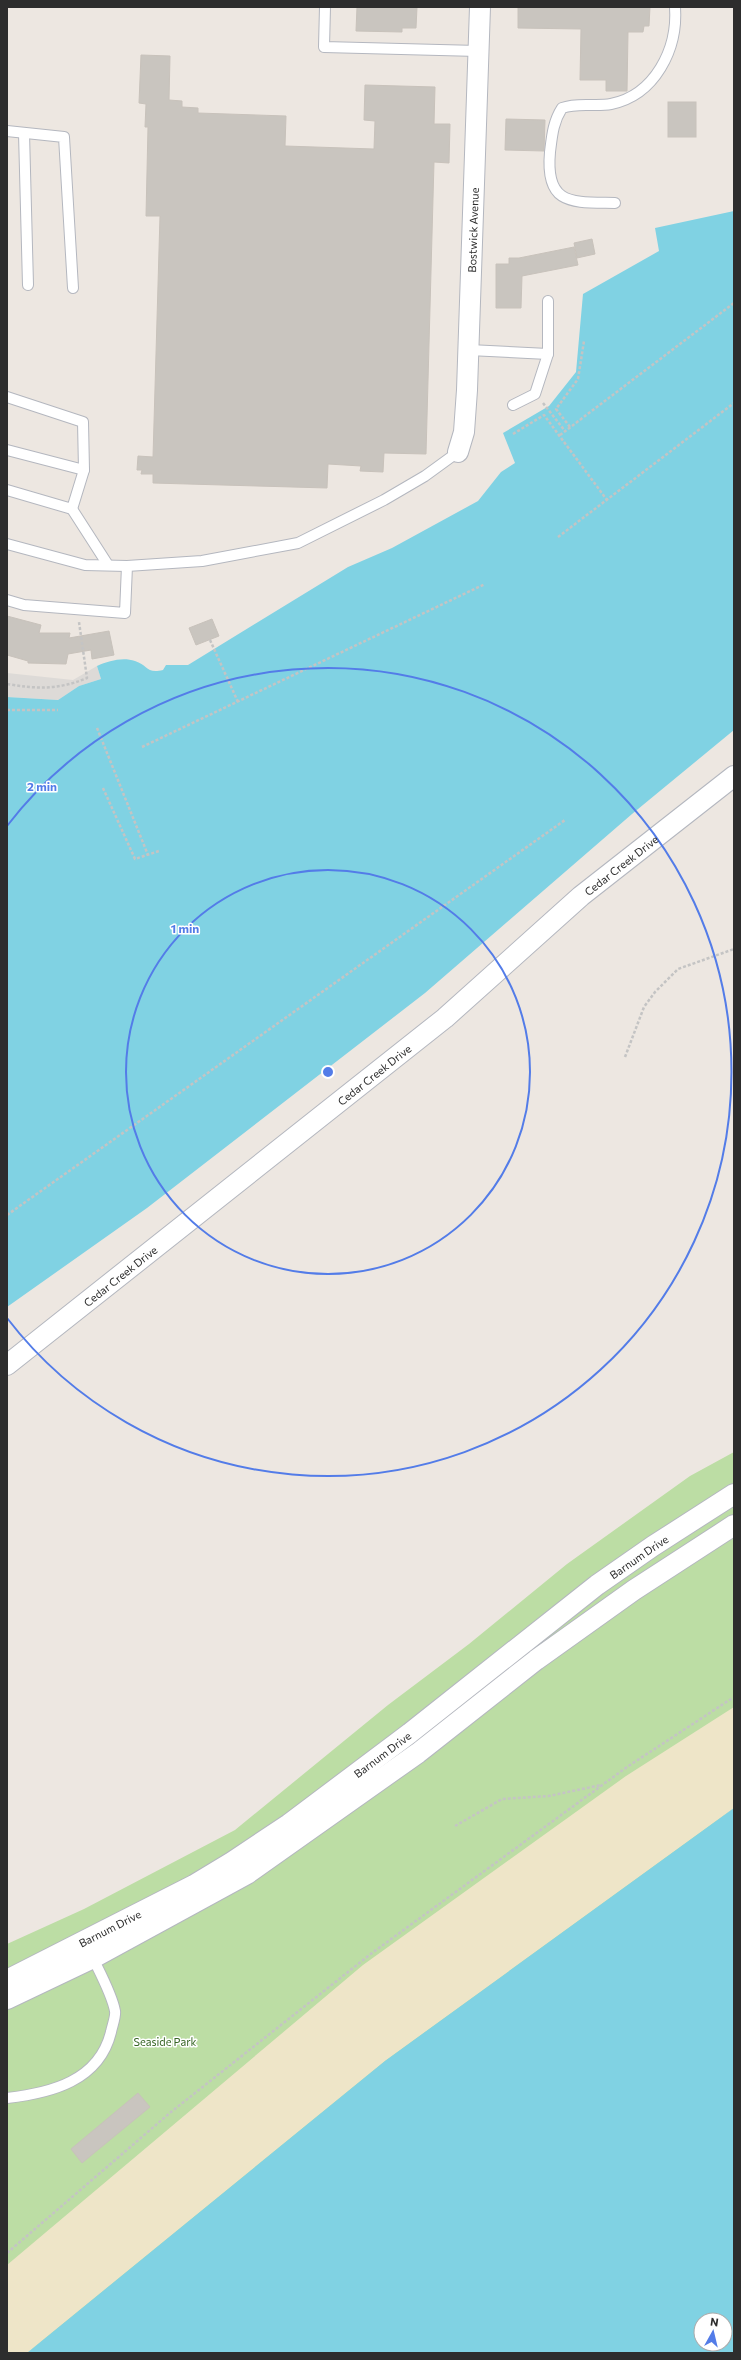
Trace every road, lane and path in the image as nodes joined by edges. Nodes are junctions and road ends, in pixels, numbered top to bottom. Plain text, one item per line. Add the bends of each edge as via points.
1 (325, 7) edge
2 (480, 7) edge
3 (675, 7) edge
4 (478, 50) junction
5 (7, 131) edge
6 (24, 133) junction
7 (615, 203) dead end
8 (28, 285) dead end
9 (72, 288) dead end
10 (548, 301) dead end
11 (734, 303) edge
12 (584, 341) dead end
13 (469, 350) junction
14 (548, 354) junction
15 (7, 398) edge
16 (734, 403) edge
17 (513, 405) dead end
18 (548, 410) dead end
19 (570, 428) junction
20 (565, 431) junction
21 (513, 434) dead end
22 (560, 435) junction
23 (7, 450) edge
24 (458, 452) joint
25 (84, 470) junction
26 (7, 490) edge
27 (607, 500) junction
28 (72, 509) junction
29 (558, 537) dead end
30 (7, 544) edge
31 (108, 565) junction
32 (127, 566) junction
33 (485, 584) dead end
34 (7, 600) edge
35 (77, 609) junction
36 (210, 640) dead end
37 (7, 684) edge
38 (238, 702) junction
39 (7, 710) edge
40 (58, 710) dead end
41 (97, 728) dead end
42 (142, 747) dead end
43 (734, 776) edge
44 (103, 788) dead end
45 (565, 820) dead end
46 (159, 851) dead end
47 (148, 854) junction
48 (734, 949) edge
49 (624, 1057) dead end
50 (7, 1215) edge
51 (7, 1365) edge
52 (734, 1494) edge
53 (734, 1525) edge
54 (734, 1696) edge
55 (603, 1784) junction
56 (455, 1826) dead end
57 (85, 1940) junction
58 (93, 1958) junction
59 (7, 1980) edge
60 (7, 1999) edge
61 (7, 2098) edge
62 (7, 2254) edge

1 - 4 lane via 324,47
2 - 4 street, Bostwick Avenue
3 - 7 lane via 673,40 662,67 647,86 635,96 611,104 571,105 562,108 552,130 550,182 559,194 579,202
4 - 13 street, Bostwick Avenue
5 - 6 lane
6 - 8 lane
6 - 9 lane via 64,137
10 - 14 lane
11 - 19 path
12 - 19 path via 578,379 556,409
13 - 14 lane
13 - 24 street, Bostwick Avenue via 464,432
14 - 17 lane via 535,394
15 - 25 lane via 83,422
16 - 27 path
18 - 20 path
19 - 20 path
20 - 22 path
21 - 22 path via 544,414
22 - 27 path
23 - 25 lane
24 - 32 lane via 425,476 384,500 298,543 202,562
25 - 28 lane
26 - 28 lane
27 - 29 path
28 - 31 lane
30 - 31 lane via 85,565
31 - 32 lane
32 - 35 lane via 125,613
33 - 38 path
34 - 35 lane via 24,605
35 - 37 path via 87,678 53,688
36 - 38 path
38 - 42 path
39 - 40 path
41 - 47 path
43 - 51 street, Cedar Creek Drive via 581,896 445,1018
44 - 47 path via 135,860
45 - 50 path
46 - 47 path
48 - 49 path via 678,969 644,1007
52 - 57 street, Barnum Drive via 597,1585 410,1733 289,1824 194,1885
53 - 58 street, Barnum Drive via 634,1590 542,1656 418,1753 247,1874
54 - 55 path
55 - 56 path via 549,1796 502,1799
55 - 62 path via 292,2014 171,2112
57 - 58 lane
57 - 59 street, Barnum Drive
58 - 60 street, Barnum Drive
58 - 61 lane via 116,2012 109,2040 97,2063 68,2084 36,2095

